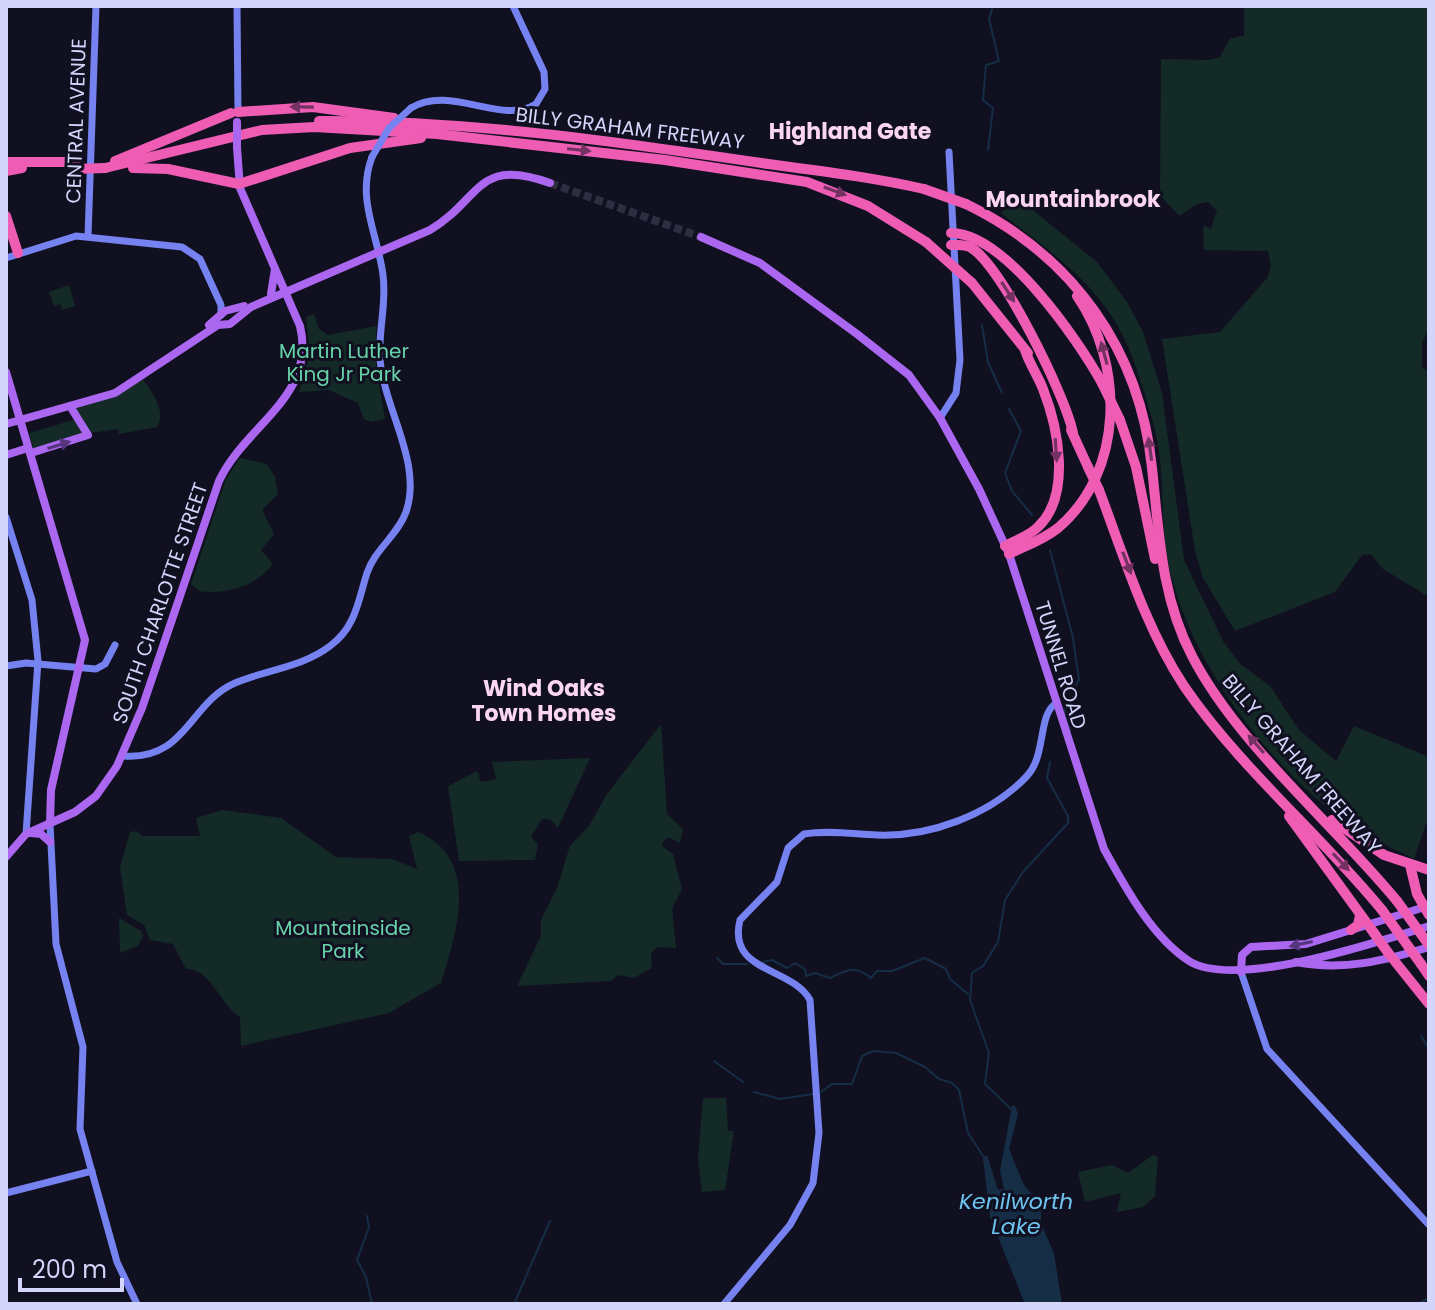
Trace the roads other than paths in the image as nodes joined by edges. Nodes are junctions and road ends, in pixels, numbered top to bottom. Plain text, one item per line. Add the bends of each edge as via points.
1 (96, 6) edge
2 (237, 6) edge
3 (513, 6) edge
4 (235, 116) junction
5 (491, 128) junction
6 (446, 137) junction
7 (949, 152) dead end
8 (6, 154) edge
9 (39, 162) junction
10 (109, 165) junction
11 (75, 166) junction
12 (6, 167) edge
13 (550, 183) tunnel mouth
14 (239, 184) junction
15 (6, 216) edge
16 (951, 233) junction
17 (89, 236) junction
18 (701, 237) tunnel mouth
19 (951, 245) junction
20 (18, 253) junction
21 (378, 253) junction
22 (1044, 255) junction
23 (6, 258) edge
24 (275, 268) junction
25 (286, 292) junction
26 (271, 294) junction
27 (226, 314) junction
28 (1025, 350) junction
29 (6, 372) edge
30 (70, 406) junction
31 (940, 418) junction
32 (19, 420) junction
33 (6, 424) edge
34 (1073, 433) junction
35 (30, 451) junction
36 (6, 455) edge
37 (6, 517) edge
38 (1007, 550) junction
39 (1172, 609) junction
40 (115, 645) dead end
41 (37, 664) junction
42 (6, 666) edge
43 (80, 667) junction
44 (1055, 704) junction
45 (123, 756) junction
46 (1275, 794) junction
47 (50, 802) junction
48 (1308, 802) junction
49 (75, 812) junction
50 (50, 824) junction
51 (26, 834) junction
52 (50, 842) junction
53 (6, 857) edge
54 (1410, 865) junction
55 (1429, 870) edge
56 (1427, 910) edge
57 (1360, 915) junction
58 (1429, 926) edge
59 (1372, 929) junction
60 (1351, 930) junction
61 (1429, 946) edge
62 (1391, 956) junction
63 (1291, 962) junction
64 (1241, 972) junction
65 (1429, 976) edge
66 (1429, 1004) edge
67 (92, 1171) junction
68 (6, 1193) edge
69 (1429, 1225) edge
70 (137, 1304) edge
71 (724, 1304) edge

1 - 17 main road, CENTRAL AVENUE
2 - 4 main road
3 - 21 main road, bridge via 545,75 545,89 536,104 517,110 442,98 423,101 394,122 372,157 365,198
5 -> 4 highway via 313,107
4 - 10 highway
4 - 14 main road, bridge
5 - 10 highway, BILLY GRAHAM FREEWAY via 347,121 262,124
5 - 22 highway, BILLY GRAHAM FREEWAY, bridge via 834,172 924,189 998,220
6 - 10 highway, BILLY GRAHAM FREEWAY via 314,127 262,130
6 - 14 highway via 375,143
6 -> 28 highway, BILLY GRAHAM FREEWAY, bridge via 795,180 846,195 926,242 972,283
7 - 16 main road
8 - 9 highway
9 - 11 highway, BILLY GRAHAM FREEWAY
9 - 12 highway, BILLY GRAHAM FREEWAY
10 - 11 highway, BILLY GRAHAM FREEWAY, bridge
10 - 14 highway via 168,169
11 - 12 highway, BILLY GRAHAM FREEWAY
13 - 21 main road via 524,175 497,177 475,188 437,226
14 - 24 main road, SOUTH CHARLOTTE STREET
15 - 20 highway
16 - 19 main road
16 - 39 highway, bridge via 983,245 1022,276 1065,326 1102,383 1142,489 1160,584
17 - 20 main road
17 - 27 main road via 182,247 193,253
18 - 31 main road, TUNNEL ROAD via 760,263 857,334 909,375
19 - 31 main road via 959,376 953,400
19 -> 34 highway via 966,245 977,253 1008,292
20 - 23 main road
21 - 25 main road
21 - 45 main road via 385,294 382,373 408,465 409,497 404,518 371,564 354,617 324,651 225,688 171,744 144,755
38 -> 22 highway via 1058,528 1083,498 1104,452 1111,411 1106,358 1096,328
39 -> 22 highway, BILLY GRAHAM FREEWAY via 1149,444 1131,375 1099,314
24 - 25 main road, SOUTH CHARLOTTE STREET
24 - 26 main road
25 - 26 main road
25 - 27 main road
25 - 45 main road, SOUTH CHARLOTTE STREET via 303,340 296,380 219,481
26 - 27 main road
27 - 30 main road via 109,393
28 - 34 highway, BILLY GRAHAM FREEWAY
28 -> 38 highway via 1054,426 1056,487 1041,523
29 - 32 main road
30 - 32 main road
35 -> 30 main road via 88,435
31 - 38 main road, TUNNEL ROAD
32 - 33 main road
32 - 35 main road
34 -> 46 highway, BILLY GRAHAM FREEWAY, bridge via 1170,663 1218,730
35 - 36 main road
35 - 43 main road via 85,635
37 - 41 main road via 32,600
38 - 44 main road, TUNNEL ROAD
48 -> 39 highway, BILLY GRAHAM FREEWAY via 1217,696 1191,655
40 - 43 main road via 101,667
41 - 42 main road
41 - 43 main road
41 - 51 main road
43 - 47 main road
44 - 64 main road, TUNNEL ROAD via 1104,849 1125,885 1189,961 1207,969
44 - 71 main road via 1035,766 1002,797 936,828 897,835 804,834 788,848 777,882 740,920 739,940 751,963 797,983 810,1000 819,1146 807,1200
45 - 49 main road, SOUTH CHARLOTTE STREET via 96,796
46 - 57 highway
46 -> 65 highway, BILLY GRAHAM FREEWAY, bridge via 1382,910
47 - 49 main road via 58,813
47 - 50 main road
48 - 54 highway via 1359,840
48 - 61 highway, BILLY GRAHAM FREEWAY, bridge via 1397,901
49 - 50 main road, SOUTH CHARLOTTE STREET
50 - 51 main road, SOUTH CHARLOTTE STREET
50 - 52 main road
51 - 52 main road via 41,834
51 - 53 main road
52 - 67 main road via 56,944 83,1040 79,1120
54 - 55 highway
54 - 56 highway
56 - 59 main road
57 - 59 highway
57 - 60 highway
58 - 63 main road, TUNNEL ROAD
59 - 60 main road
59 - 62 highway, bridge
60 -> 64 main road via 1298,946 1251,947 1242,955
61 - 62 main road
62 - 63 main road via 1346,967
62 - 66 highway
63 - 64 main road, TUNNEL ROAD
64 - 69 main road via 1267,1049
67 - 68 main road
67 - 70 main road via 117,1262

